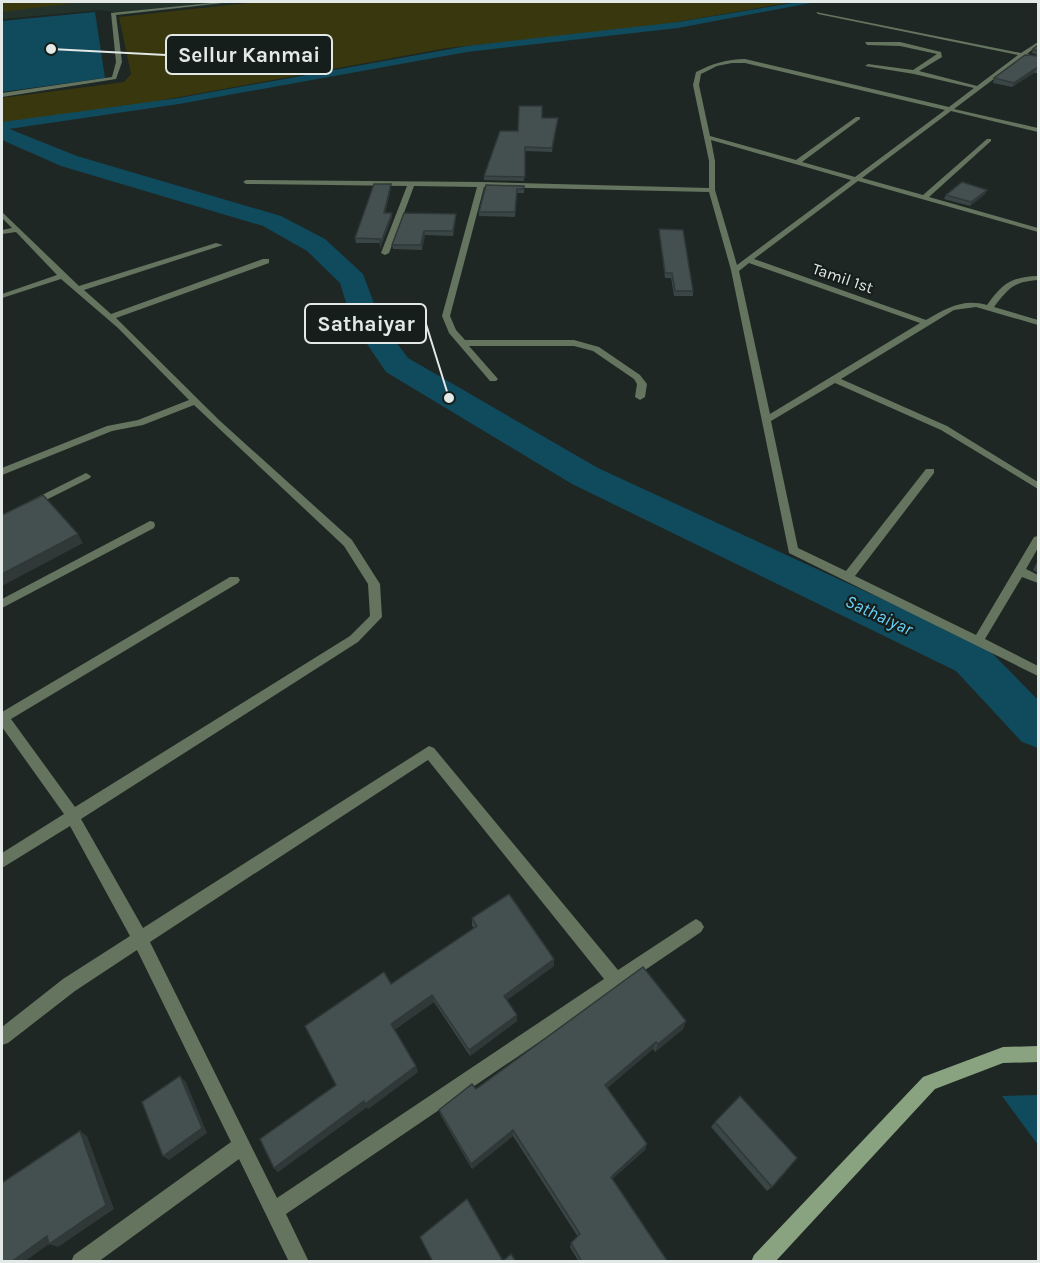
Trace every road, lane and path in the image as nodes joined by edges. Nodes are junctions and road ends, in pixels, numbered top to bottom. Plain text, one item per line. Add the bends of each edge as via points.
1 (229, 2) edge
2 (818, 13) dead end
3 (1038, 42) edge
4 (867, 43) dead end
5 (1023, 54) junction
6 (1038, 57) edge
7 (868, 66) dead end
8 (914, 72) junction
9 (976, 87) junction
10 (2, 95) edge
11 (948, 108) junction
12 (858, 118) dead end
13 (1038, 130) edge
14 (707, 137) junction
15 (989, 140) dead end
16 (797, 162) junction
17 (858, 179) junction
18 (246, 182) dead end
19 (411, 184) junction
20 (482, 184) junction
21 (712, 190) junction
22 (924, 198) junction
23 (2, 214) edge
24 (16, 230) junction
25 (1038, 231) edge
26 (2, 232) edge
27 (219, 245) dead end
28 (385, 253) dead end
29 (748, 260) junction
30 (266, 261) dead end
31 (735, 270) junction
32 (62, 276) junction
33 (1038, 278) edge
34 (79, 289) junction
35 (2, 296) edge
36 (990, 308) junction
37 (111, 317) junction
38 (927, 323) junction
39 (1038, 323) edge
40 (465, 343) junction
41 (493, 379) dead end
42 (834, 379) junction
43 (640, 397) dead end
44 (195, 401) junction
45 (768, 419) junction
46 (930, 471) dead end
47 (2, 472) edge
48 (86, 476) dead end
49 (1038, 486) edge
50 (2, 519) edge
51 (150, 525) dead end
52 (1038, 540) edge
53 (1020, 571) junction
54 (848, 577) junction
55 (1038, 579) edge
56 (234, 580) dead end
57 (2, 604) edge
58 (978, 641) junction
59 (1038, 671) edge
60 (2, 718) edge
61 (72, 816) junction
62 (2, 861) edge
63 (696, 927) dead end
64 (140, 939) junction
65 (616, 981) junction
66 (2, 1037) edge
67 (1038, 1054) edge
68 (242, 1145) junction
69 (274, 1211) junction
70 (81, 1262) edge
71 (299, 1262) edge
72 (761, 1262) edge

1 - 10 street via 113,14 119,62 114,78
2 - 5 street
3 - 5 street
4 - 8 street via 900,44 939,54
5 - 6 street
5 - 9 street
7 - 8 street
8 - 9 street
9 - 11 street
11 - 13 street
11 - 14 street via 763,64 727,60 698,73 696,85
11 - 17 street
12 - 16 street
14 - 16 street
14 - 21 street
15 - 22 street
16 - 17 street
17 - 22 street
17 - 29 street
18 - 19 street
19 - 20 street
19 - 28 street
20 - 21 street
20 - 40 street via 446,316 448,325
21 - 31 street
22 - 25 street
23 - 24 street
24 - 26 street
24 - 32 street
27 - 34 street
29 - 31 street
29 - 38 street, Tamil 1st
30 - 37 street
31 - 45 street
32 - 34 street
32 - 35 street
33 - 36 street via 1010,282
34 - 37 street
36 - 38 street via 963,304
36 - 39 street
37 - 44 street
38 - 42 street
40 - 41 street
40 - 43 street via 586,345 636,377 642,384
42 - 45 street
42 - 49 street via 944,428
44 - 47 street via 140,423 110,428
44 - 61 street via 348,543 374,584 376,617 354,639
45 - 54 street via 793,550
46 - 54 street
48 - 50 street
51 - 57 street
52 - 53 street
53 - 55 street
53 - 58 street
54 - 58 street
56 - 60 street
58 - 59 street
60 - 61 street
61 - 62 street
61 - 64 street
63 - 65 street
64 - 65 street via 429,752
64 - 66 street via 69,985
64 - 68 street
65 - 69 street
67 - 72 street via 1003,1055 928,1083
68 - 69 street
68 - 70 street
69 - 71 street

